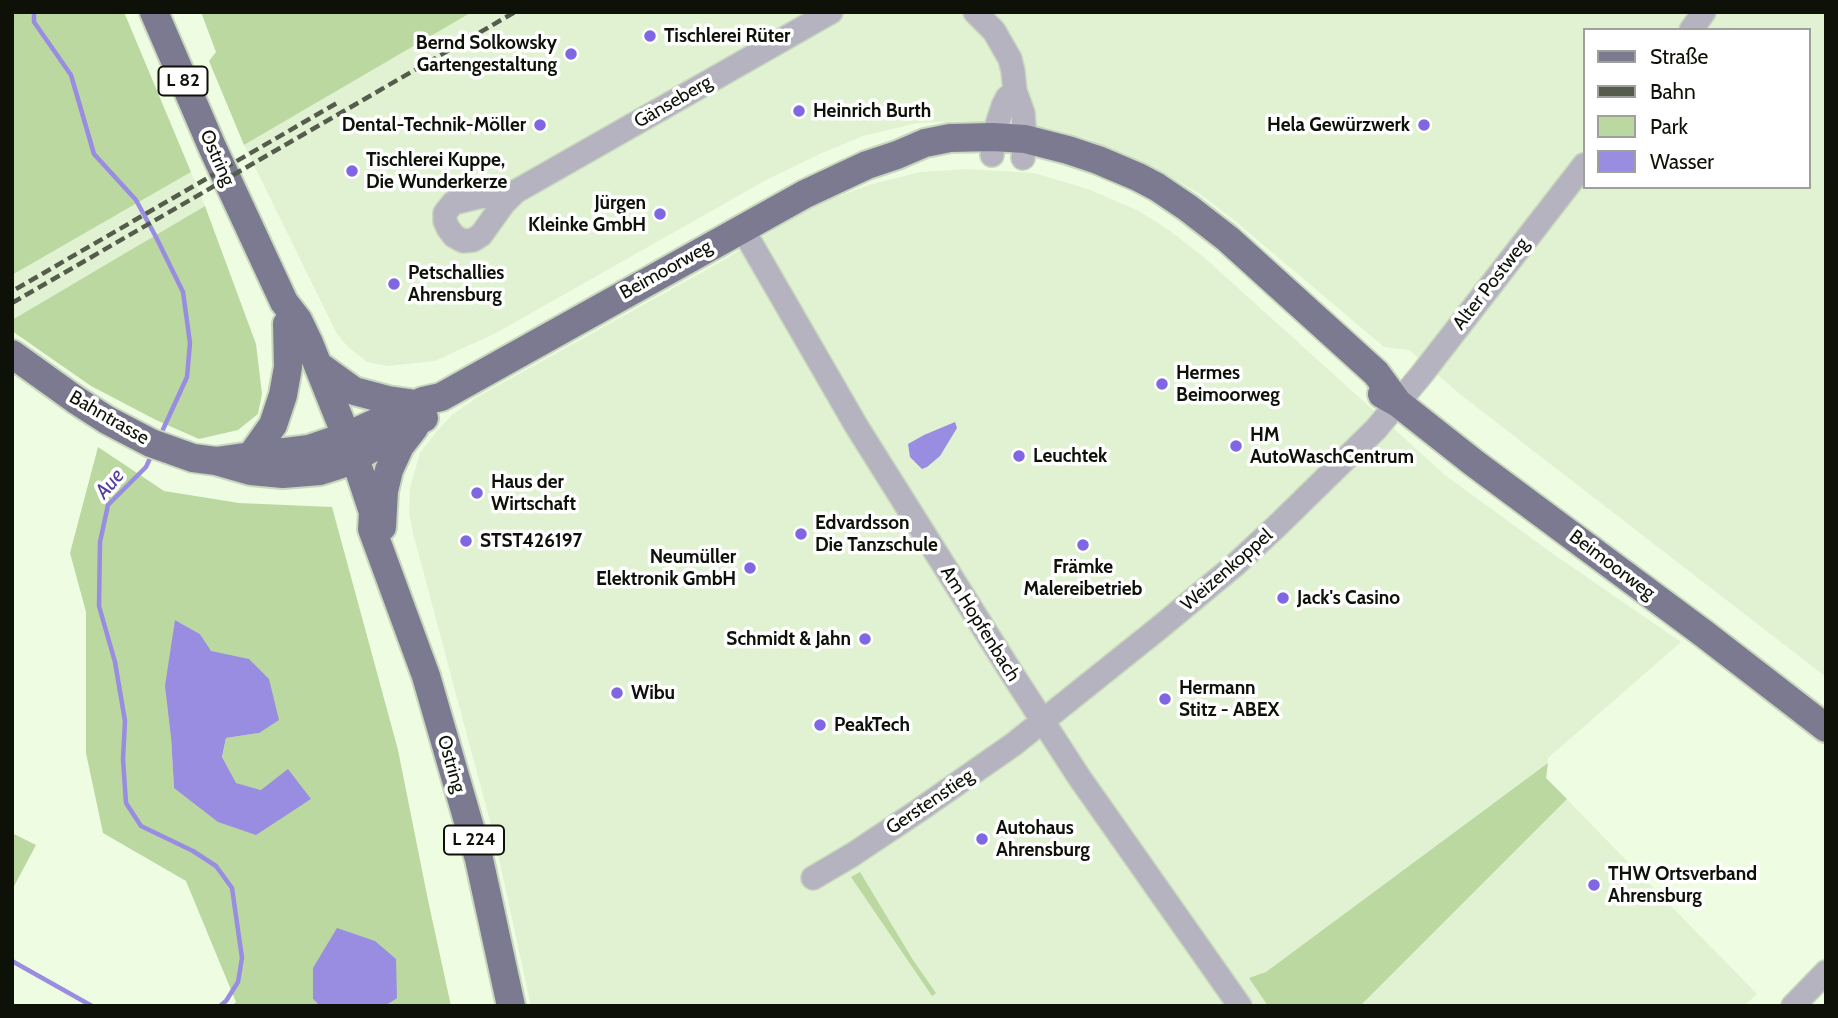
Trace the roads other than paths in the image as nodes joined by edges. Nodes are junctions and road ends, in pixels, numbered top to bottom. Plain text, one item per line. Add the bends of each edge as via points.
1 (154, 12) edge
2 (831, 12) edge
3 (975, 12) edge
4 (1704, 12) edge
5 (1692, 28) edge
6 (1014, 91) junction
7 (993, 146) junction
8 (1024, 149) junction
9 (1582, 169) edge
10 (515, 192) dead end
11 (742, 228) junction
12 (285, 313) junction
13 (12, 354) edge
14 (318, 365) junction
15 (1398, 402) junction
16 (426, 407) junction
17 (343, 450) junction
18 (251, 456) junction
19 (216, 461) junction
20 (377, 541) junction
21 (1042, 721) junction
22 (1826, 727) edge
23 (813, 878) dead end
24 (1826, 972) edge
25 (511, 1006) edge
26 (1240, 1006) edge
27 (1793, 1006) edge

1 - 12 main road, Ostring / L 82
2 - 10 street, Gänseberg
3 - 6 street via 1007,51
4 - 5 street
6 - 7 street via 1003,106
6 - 8 street via 1023,113
7 - 8 main road, Beimoorweg
7 - 11 main road, Beimoorweg via 950,138 925,142 805,194
8 - 15 main road, Beimoorweg via 1068,150 1098,160 1138,177 1188,208 1376,373
9 - 15 street, Alter Postweg
11 - 16 main road, Beimoorweg
11 - 21 street, Am Hopfenbach via 857,427
12 - 14 main road, Ostring / L 82 via 298,320
12 - 17 main road, Ostring / L 82
12 - 18 main road, L 82 via 288,367 280,407
13 - 19 main road, Bahntrasse via 107,421 174,453
14 - 16 main road via 354,391
14 - 17 main road, Ostring / L 82
15 - 21 street, Weizenkoppel via 1318,488 1235,565
15 - 22 main road, Beimoorweg
16 - 17 main road, Beimoorweg
16 - 20 main road via 389,470
17 - 18 main road, Bahntrasse
17 - 19 main road, Bahntrasse via 320,471 251,471
17 - 20 main road, Ostring / L 224 via 361,517
18 - 19 main road, Bahntrasse
20 - 25 main road, Ostring / L 224 via 426,676 479,859
21 - 23 street, Gerstenstieg via 918,811
21 - 26 street, Am Hopfenbach
24 - 27 street

